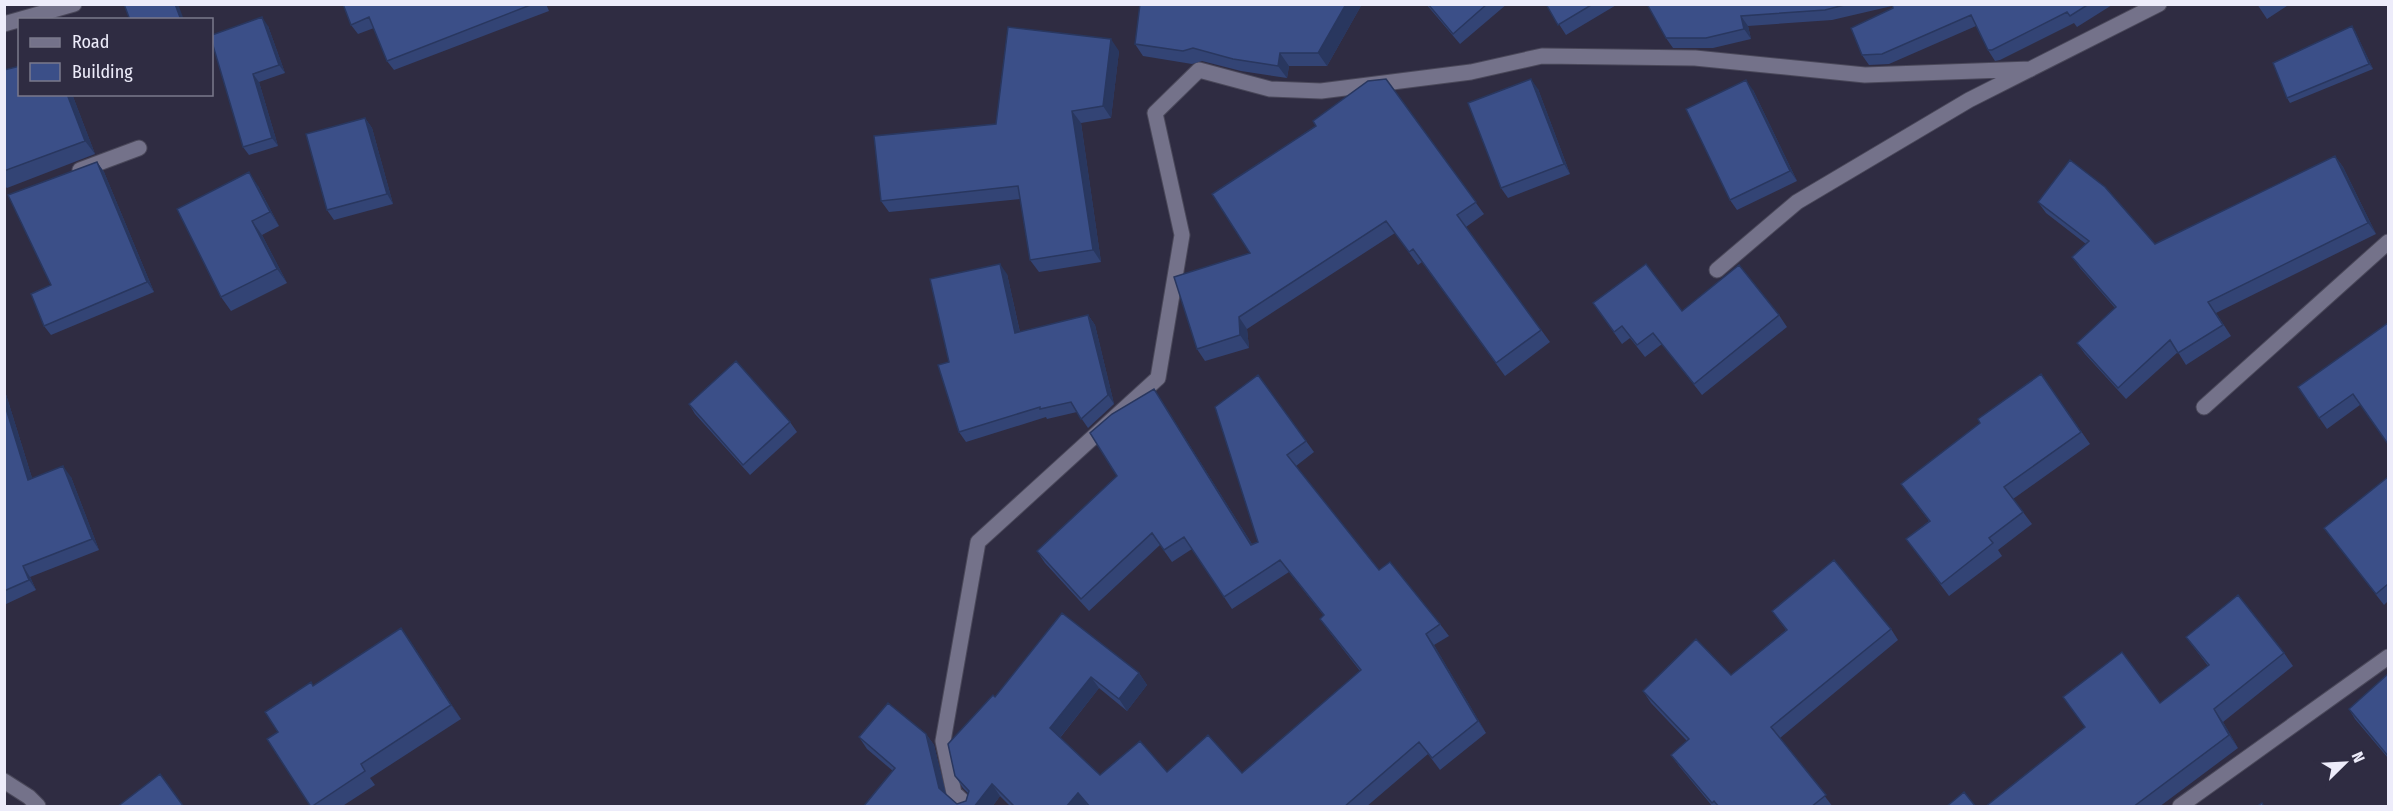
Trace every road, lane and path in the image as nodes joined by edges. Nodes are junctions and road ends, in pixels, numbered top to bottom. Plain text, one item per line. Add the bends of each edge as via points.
1 (74, 4) edge
2 (2159, 4) edge
3 (25, 18) edge
4 (2031, 69) junction
5 (139, 148) dead end
6 (61, 177) edge
7 (2388, 242) edge
8 (1717, 270) dead end
9 (2204, 407) dead end
10 (2388, 657) edge
11 (4, 781) edge
12 (38, 807) edge
13 (968, 807) edge
14 (2180, 807) edge

1 - 3 street
2 - 4 street
4 - 8 street via 1969,100 1797,202
4 - 13 street via 1865,75 1695,58 1542,56 1471,72 1321,91 1270,89 1198,70 1155,113 1182,235 1158,378 978,542 943,741 954,793
5 - 6 street
7 - 9 street
10 - 14 street
11 - 12 street

